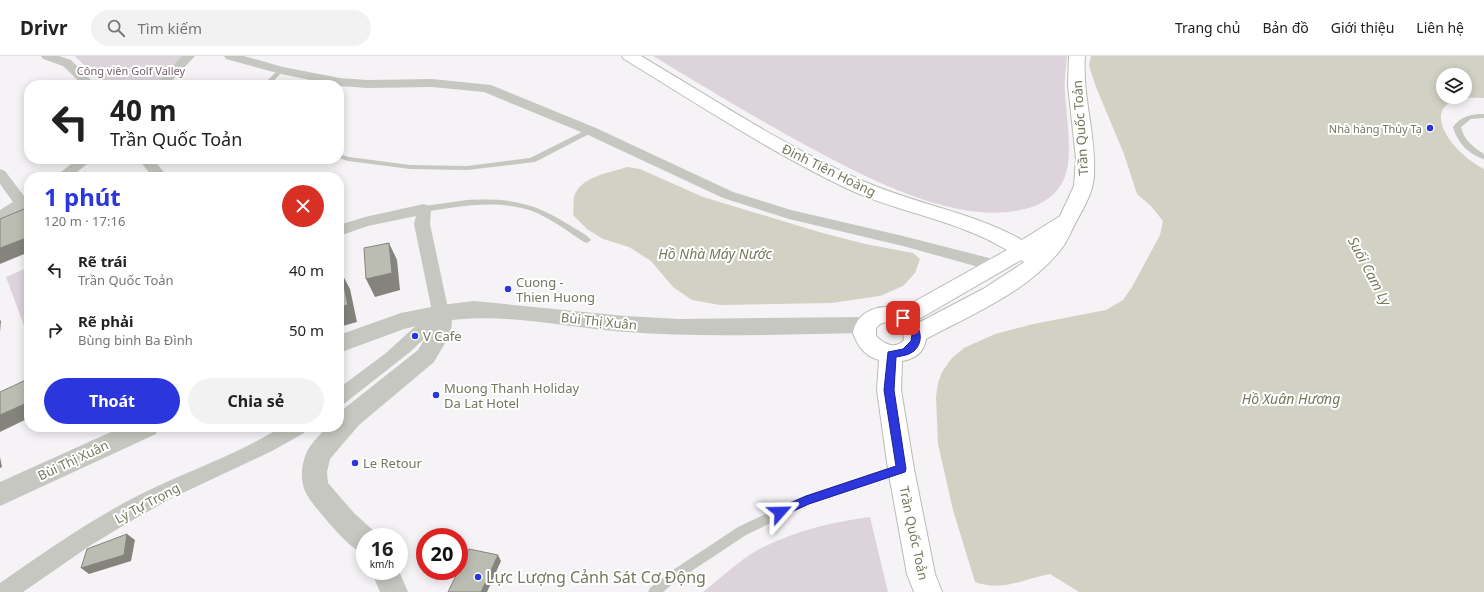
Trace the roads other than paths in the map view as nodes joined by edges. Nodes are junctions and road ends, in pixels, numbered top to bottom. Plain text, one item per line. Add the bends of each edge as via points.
1 (47, 56) edge
2 (189, 56) edge
3 (230, 56) edge
4 (630, 56) edge
5 (1077, 56) edge
6 (281, 70) junction
7 (85, 80) edge
8 (166, 80) edge
9 (271, 80) edge
10 (330, 80) edge
11 (344, 82) edge
12 (1484, 116) edge
13 (591, 131) junction
14 (344, 157) edge
15 (1484, 157) edge
16 (79, 164) edge
17 (149, 164) edge
18 (69, 172) edge
19 (157, 172) edge
20 (0, 174) edge
21 (24, 200) edge
22 (24, 202) edge
23 (424, 209) junction
24 (0, 217) edge
25 (1067, 220) junction
26 (344, 229) edge
27 (586, 240) dead end
28 (1022, 250) junction
29 (1038, 262) junction
30 (993, 265) junction
31 (441, 313) junction
32 (865, 325) junction
33 (909, 326) junction
34 (344, 342) edge
35 (891, 354) junction
36 (344, 394) edge
37 (344, 425) edge
38 (135, 432) edge
39 (288, 432) edge
40 (338, 432) edge
41 (901, 469) junction
42 (0, 494) edge
43 (356, 532) edge
44 (389, 580) edge
45 (5, 592) edge
46 (394, 592) edge
47 (654, 592) edge
48 (928, 592) edge

1 - 7 street via 67,63
2 - 8 street
3 - 6 street
4 - 28 main road, Đinh Tiên Hoàng via 814,165 893,200 999,237
5 - 25 main road, Trần Quốc Toản via 1076,83 1085,175 1081,196
6 - 9 lane
6 - 10 street
11 - 13 street via 432,83 486,88
12 - 15 lane via 1462,120 1457,127 1458,135 1465,144
13 - 14 lane via 532,160 467,168 410,167
13 - 30 street via 728,195 789,214
16 - 18 street
17 - 19 street
20 - 21 street
22 - 24 street
23 - 26 street
23 - 27 lane via 452,204 492,203 520,206 539,211
23 - 31 street via 422,224
25 - 28 main road, Trần Quốc Toản
25 - 29 main road, Trần Quốc Toản via 1056,243
28 - 29 main road, Đinh Tiên Hoàng
28 - 30 main road, Trần Quốc Toản
29 - 33 main road, Trần Quốc Toản via 1019,277 985,297
30 - 33 main road, Trần Quốc Toản
31 - 32 street, Bùi Thị Xuân via 474,309 496,310 625,324 679,327
31 - 34 street, Bùi Thị Xuân via 401,321
31 - 36 street via 391,360
31 - 37 street via 440,333 426,356
32 - 33 main road via 870,319 881,315 894,315
32 - 35 main road via 864,336 867,343 882,353
33 - 35 main road via 915,341 912,348
35 - 41 main road, Trần Quốc Toản via 889,390
38 - 42 street, Bùi Thị Xuân
39 - 45 street, Lý Tự Trọng via 164,492 81,539
40 - 43 street via 318,455 314,472 316,487
41 - 47 lane via 806,500 742,531
41 - 48 main road, Trần Quốc Toản via 921,574
44 - 46 street

